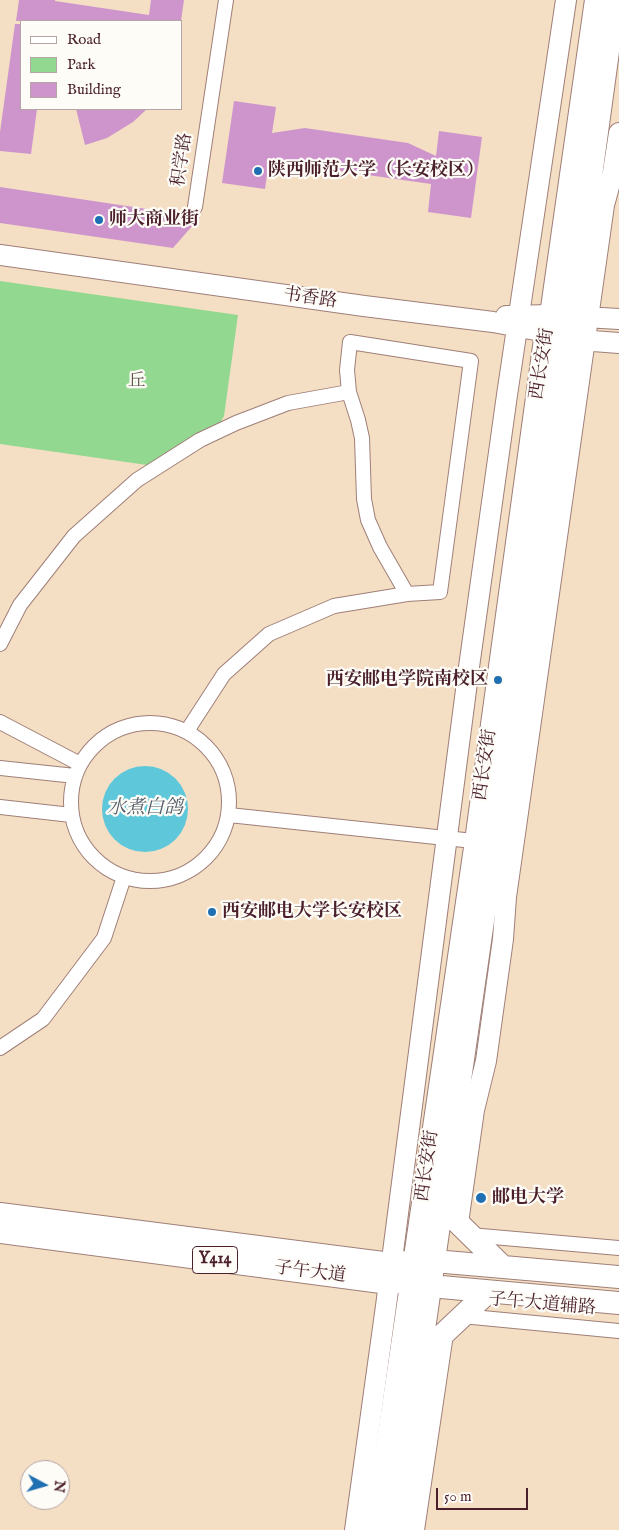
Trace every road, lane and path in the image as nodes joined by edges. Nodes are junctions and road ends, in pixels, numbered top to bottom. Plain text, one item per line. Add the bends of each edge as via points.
1 (226, 0) edge
2 (566, 0) edge
3 (596, 0) edge
4 (615, 0) edge
5 (619, 133) edge
6 (195, 207) dead end
7 (0, 244) edge
8 (0, 254) edge
9 (619, 318) edge
10 (518, 321) junction
11 (568, 326) junction
12 (619, 343) edge
13 (349, 392) junction
14 (407, 594) junction
15 (0, 644) edge
16 (0, 722) edge
17 (187, 731) junction
18 (0, 768) edge
19 (77, 770) junction
20 (0, 807) edge
21 (72, 815) junction
22 (229, 815) junction
23 (446, 838) junction
24 (485, 842) junction
25 (124, 877) junction
26 (0, 1048) edge
27 (442, 1207) junction
28 (0, 1214) edge
29 (464, 1229) junction
30 (0, 1232) edge
31 (619, 1248) edge
32 (503, 1267) junction
33 (422, 1272) junction
34 (390, 1274) junction
35 (619, 1277) edge
36 (488, 1292) junction
37 (619, 1303) edge
38 (462, 1316) junction
39 (619, 1331) edge
40 (443, 1334) junction
41 (420, 1356) junction
42 (356, 1530) edge
43 (375, 1530) edge
44 (395, 1530) edge
45 (414, 1530) edge

1 - 6 street, 积学路
2 - 10 main road
3 - 11 main road, 西长安街
4 - 11 main road, 西长安街
5 - 11 main road via 613,172
7 - 10 main road, 书香路
8 - 10 main road, 书香路
9 - 11 main road, 书香路
10 - 11 main road, 书香路
10 - 23 main road
11 - 12 main road, 书香路
11 - 24 main road, 西长安街
11 - 29 main road via 503,939 487,1051 474,1110
13 - 14 street via 362,438 368,520
13 - 14 street via 350,342 471,361 440,592
13 - 15 street via 288,403 236,423 200,440 137,480 74,536 20,605
14 - 17 street via 334,606 269,634 224,674
16 - 19 street
17 - 19 street via 164,723 139,723 115,730 95,744
17 - 22 street via 208,748 223,771
18 - 19 street
19 - 21 street via 71,796
20 - 21 street
21 - 25 street via 78,836 90,854 106,869
22 - 23 street
22 - 25 street via 215,848 197,866 175,878 150,882
23 - 24 street
23 - 34 main road
24 - 27 main road, 西长安街
24 - 33 main road, 西长安街
25 - 26 street via 104,938 43,1019
27 - 29 main road
27 - 33 main road, 西长安街
28 - 34 main road, 子午大道 / Y414
29 - 31 street
29 - 32 main road
30 - 34 main road, 子午大道 / Y414
32 - 33 main road, 子午大道
32 - 35 main road, 子午大道
33 - 34 main road, 子午大道 / Y414
33 - 36 main road, 子午大道
33 - 41 main road, 西长安街
33 - 43 main road, 西长安街
34 - 42 main road
36 - 37 main road, 子午大道
36 - 38 main road
38 - 39 street, 子午大道辅路
38 - 40 main road
40 - 41 main road
40 - 45 main road
41 - 44 main road, 西长安街

